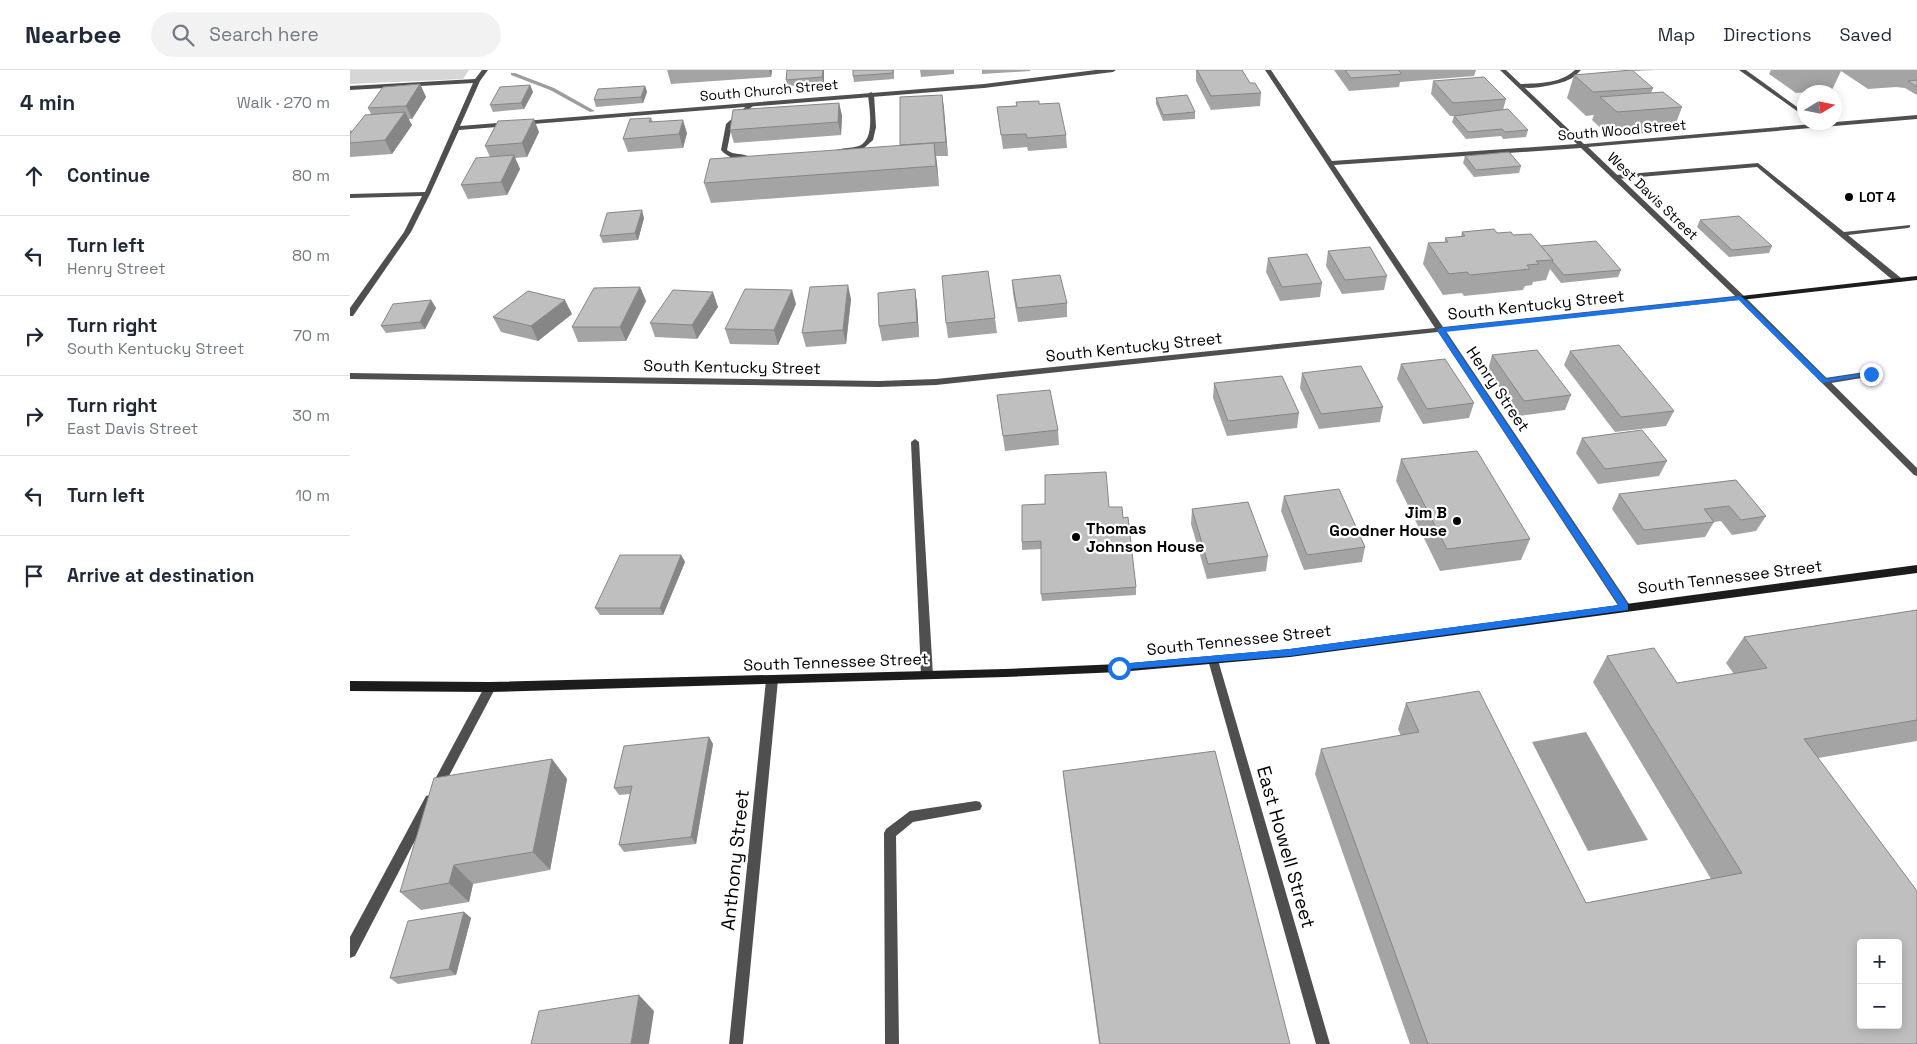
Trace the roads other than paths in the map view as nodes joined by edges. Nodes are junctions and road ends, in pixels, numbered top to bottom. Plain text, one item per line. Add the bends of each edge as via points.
1 (485, 70) edge
2 (1113, 70) edge
3 (1268, 70) edge
4 (1503, 70) edge
5 (1578, 70) edge
6 (1742, 70) edge
7 (1063, 72) edge
8 (478, 81) junction
9 (1520, 86) junction
10 (350, 88) edge
11 (871, 94) junction
12 (752, 104) junction
13 (1797, 109) edge
14 (1917, 117) edge
15 (1842, 122) edge
16 (1797, 126) edge
17 (457, 128) junction
18 (1583, 146) junction
19 (832, 151) edge
20 (754, 156) edge
21 (1329, 163) junction
22 (1616, 178) junction
23 (428, 194) junction
24 (350, 196) edge
25 (1908, 226) dead end
26 (1842, 234) junction
27 (1917, 278) edge
28 (1898, 280) junction
29 (1741, 298) junction
30 (350, 314) edge
31 (1440, 330) junction
32 (1871, 374) dead end
33 (350, 376) edge
34 (1825, 381) junction
35 (915, 442) dead end
36 (1917, 473) edge
37 (1917, 569) edge
38 (1625, 607) junction
39 (1213, 660) junction
40 (927, 675) junction
41 (772, 680) junction
42 (350, 686) edge
43 (490, 687) junction
44 (976, 806) dead end
45 (350, 951) edge
46 (736, 1044) edge
47 (892, 1044) edge
48 (1323, 1044) edge

1 - 8 street
2 - 7 street, South Church Street
3 - 21 street, Henry Street
4 - 9 street, West Davis Street
5 - 9 street via 1563,81
6 - 13 street
7 - 11 street, South Church Street via 1037,80
8 - 10 street
8 - 17 street
9 - 18 street, West Davis Street
11 - 12 street, South Church Street
11 - 19 street via 873,127 870,140 862,147
12 - 17 street, South Church Street
12 - 20 street via 729,124 724,150 735,157
14 - 15 street, South Wood Street
16 - 18 street, South Wood Street
17 - 23 street
18 - 21 street, South Wood Street
18 - 22 street, West Davis Street
21 - 31 street, Henry Street
22 - 26 street via 1758,165
22 - 29 street, West Davis Street
23 - 24 street
23 - 30 street via 407,232
25 - 26 street
26 - 28 street
27 - 28 street, South Kentucky Street
28 - 29 street, South Kentucky Street
29 - 31 street, South Kentucky Street
29 - 34 street, West Davis Street
31 - 33 street, South Kentucky Street via 936,382 889,384
31 - 38 street, Henry Street
32 - 34 street
34 - 36 street, West Davis Street
35 - 40 street
37 - 38 street, South Tennessee Street
38 - 39 street, South Tennessee Street via 1346,646
39 - 40 street, South Tennessee Street via 1119,668
39 - 48 street, East Howell Street
40 - 41 street, South Tennessee Street
41 - 43 street, South Tennessee Street
41 - 46 street, Anthony Street
42 - 43 street, South Tennessee Street
43 - 45 street
44 - 47 street via 910,817 890,833

